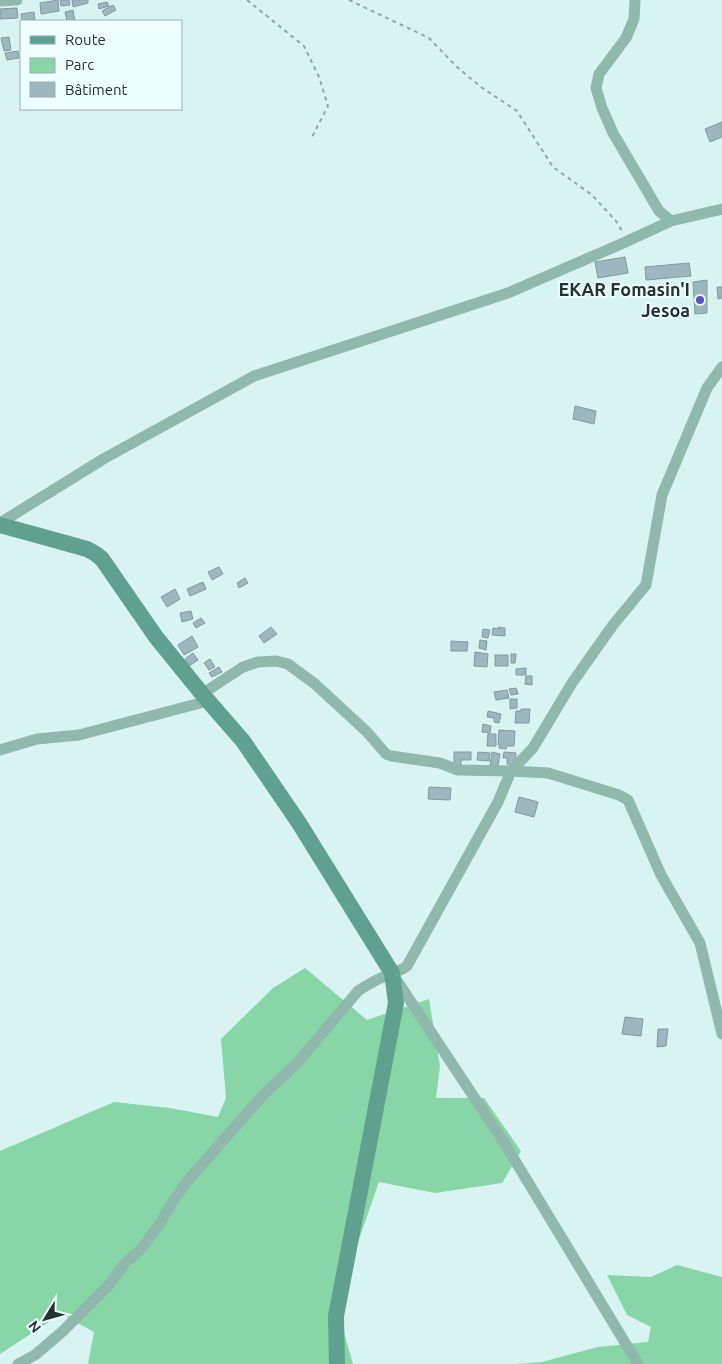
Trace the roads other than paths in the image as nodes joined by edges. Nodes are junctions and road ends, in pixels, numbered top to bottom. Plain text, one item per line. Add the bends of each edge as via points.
1 (17, 0) edge
2 (635, 0) edge
3 (0, 1) edge
4 (722, 209) edge
5 (670, 221) junction
6 (722, 367) edge
7 (0, 524) edge
8 (205, 698) junction
9 (0, 750) edge
10 (511, 771) junction
11 (392, 973) junction
12 (722, 1034) edge
13 (18, 1364) edge
14 (337, 1364) edge
15 (638, 1364) edge

1 - 3 street
2 - 5 street via 634,19 626,38 599,74 596,88 613,134 659,212
4 - 5 street
5 - 7 street via 508,293 254,376 105,458
6 - 10 street via 707,388 662,494 646,585 572,684 533,748
7 - 8 street via 87,549 102,559 156,637
8 - 9 street via 78,735 37,739
8 - 10 street via 243,668 258,662 276,661 288,664 315,684 386,754 458,770
8 - 11 street via 243,741 293,814
10 - 11 street via 498,802 407,966
10 - 12 street via 548,774 628,800 661,875 700,943
11 - 13 street via 358,991 297,1063 264,1094 190,1178 159,1225 110,1284 36,1355
11 - 14 street via 396,1003 336,1316
11 - 15 street via 505,1144

